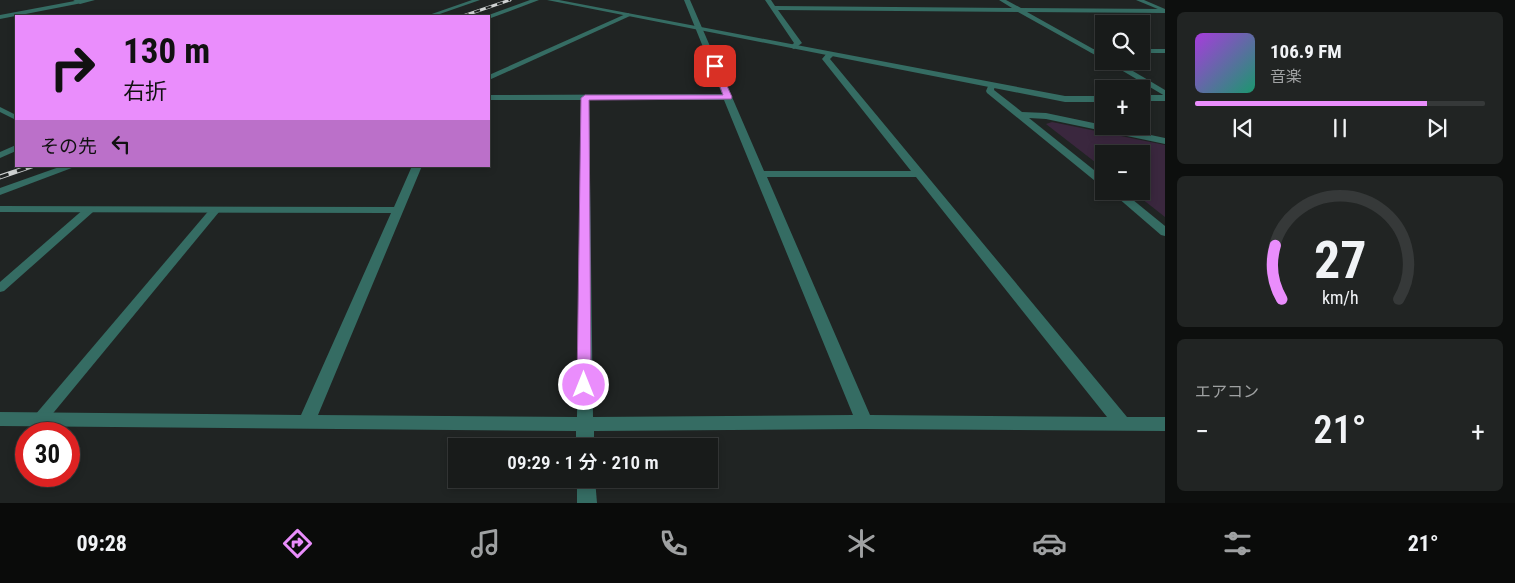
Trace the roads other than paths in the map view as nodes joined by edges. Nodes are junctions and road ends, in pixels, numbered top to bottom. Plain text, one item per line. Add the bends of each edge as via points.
1 (92, 0) edge
2 (478, 0) edge
3 (536, 0) edge
4 (550, 0) edge
5 (687, 0) edge
6 (768, 0) edge
7 (1002, 0) edge
8 (1139, 0) edge
9 (78, 1) edge
10 (1088, 3) dead end
11 (773, 8) junction
12 (1019, 10) junction
13 (1103, 10) junction
14 (1165, 11) edge
15 (431, 15) edge
16 (628, 15) junction
17 (0, 17) edge
18 (490, 17) edge
19 (698, 29) junction
20 (794, 48) junction
21 (1092, 51) joint
22 (1150, 51) edge
23 (1165, 51) edge
24 (1095, 53) edge
25 (830, 54) junction
26 (1125, 70) edge
27 (490, 78) edge
28 (992, 86) junction
29 (1165, 93) edge
30 (490, 97) edge
31 (728, 97) junction
32 (585, 98) junction
33 (1150, 98) edge
34 (1165, 98) edge
35 (1095, 99) edge
36 (0, 109) edge
37 (1020, 115) junction
38 (15, 117) edge
39 (1165, 141) edge
40 (15, 148) edge
41 (0, 155) edge
42 (69, 167) edge
43 (417, 167) edge
44 (759, 174) junction
45 (919, 174) junction
46 (1095, 175) edge
47 (0, 192) edge
48 (1125, 200) edge
49 (0, 210) edge
50 (88, 210) junction
51 (215, 210) junction
52 (398, 210) junction
53 (1165, 232) edge
54 (0, 288) edge
55 (0, 419) edge
56 (40, 419) junction
57 (307, 421) junction
58 (864, 422) junction
59 (584, 424) junction
60 (1123, 424) junction
61 (1165, 424) edge
62 (585, 438) edge
63 (586, 488) edge
64 (587, 503) edge

1 - 9 street
2 - 15 lane
3 - 18 street
4 - 16 street
5 - 19 street
6 - 11 street
7 - 12 street
8 - 14 lane
9 - 17 lane
10 - 13 street
11 - 12 street
11 - 20 street via 798,43
12 - 13 street
12 - 21 street
13 - 14 street
16 - 19 street
16 - 27 street
19 - 20 street
19 - 31 street
20 - 25 street
21 - 24 street
22 - 23 lane
25 - 28 street
25 - 45 street via 826,59
26 - 29 street
28 - 35 street via 1064,99
28 - 37 street via 990,91
30 - 32 street
31 - 32 street
31 - 44 street
32 - 59 street
33 - 34 street
36 - 38 lane
37 - 39 street via 1046,116
37 - 46 street
40 - 41 lane
42 - 47 street
43 - 52 street
44 - 45 street
44 - 58 street
45 - 60 street
48 - 53 street
49 - 50 street
50 - 51 street
50 - 54 lane
51 - 52 street
51 - 56 lane
52 - 57 street
55 - 56 street
56 - 57 street
57 - 59 street
58 - 59 street
58 - 60 street
59 - 62 street
60 - 61 street
63 - 64 street

